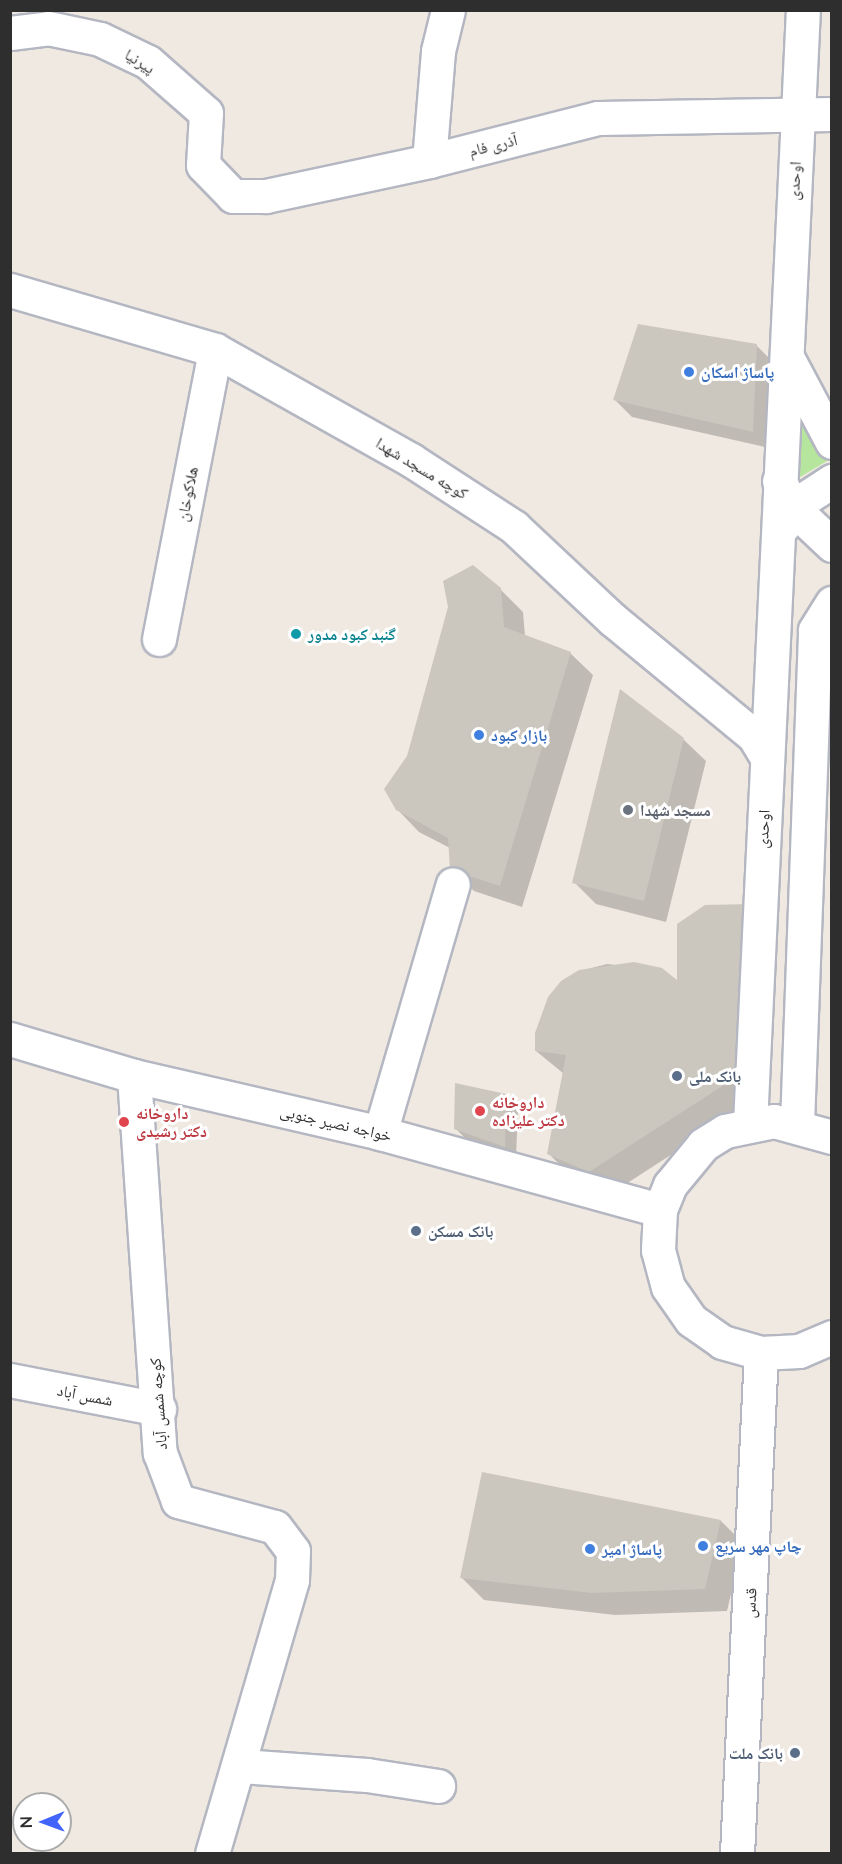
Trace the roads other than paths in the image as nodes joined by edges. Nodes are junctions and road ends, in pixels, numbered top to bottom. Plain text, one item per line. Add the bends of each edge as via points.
1 (448, 10) edge
2 (803, 10) edge
3 (10, 33) edge
4 (798, 111) junction
5 (831, 114) edge
6 (429, 161) junction
7 (203, 165) joint
8 (10, 290) edge
9 (215, 350) junction
10 (784, 351) junction
11 (831, 442) edge
12 (831, 481) edge
13 (786, 522) junction
14 (831, 545) edge
15 (823, 616) edge
16 (159, 639) dead end
17 (766, 756) junction
18 (453, 884) dead end
19 (10, 1039) edge
20 (134, 1076) junction
21 (750, 1124) junction
22 (797, 1124) junction
23 (380, 1132) junction
24 (831, 1137) edge
25 (660, 1210) junction
26 (831, 1337) edge
27 (760, 1353) junction
28 (12, 1385) edge
29 (159, 1408) junction
30 (242, 1766) junction
31 (438, 1786) dead end
32 (212, 1854) edge
33 (737, 1854) edge

1 - 6 street via 438,51
2 - 4 street, اوحدی
3 - 7 street, پیرنیا via 48,28 100,39 148,62 207,113
4 - 5 street, آذری فام
4 - 6 street, آذری فام via 598,118
4 - 10 street, اوحدی
6 - 7 street, آذری فام via 266,196 233,196
8 - 9 street, کوچه مسجد شهدا
9 - 16 street, هلاکوخان
9 - 17 street, کوچه مسجد شهدا via 411,460 514,527 612,619 754,736
10 - 11 street
10 - 13 street, اوحدی via 779,481
12 - 13 street
13 - 14 street
13 - 17 street, اوحدی
15 - 22 street
17 - 21 street, اوحدی
18 - 23 street
19 - 20 street, خواجه نصیر جنوبی
20 - 23 street, خواجه نصیر جنوبی
20 - 29 street, کوچه شمس آباد
21 - 22 street
21 - 25 street via 725,1131 690,1157
22 - 24 street
23 - 25 street, خواجه نصیر جنوبی
25 - 27 street via 658,1250 668,1287 685,1312 722,1342
26 - 27 street via 799,1351
27 - 33 street, قدس
28 - 29 street, شمس آباد
29 - 30 street, کوچه شمس آباد via 160,1453 178,1501 275,1527 293,1551 292,1580
30 - 31 street via 367,1775
30 - 32 street, کوچه شمس آباد

